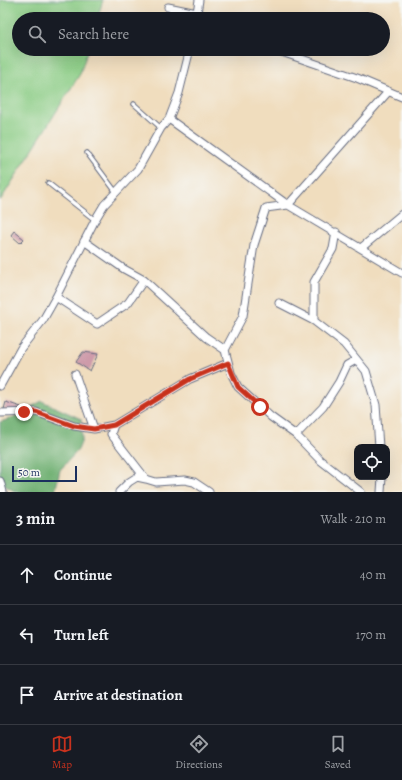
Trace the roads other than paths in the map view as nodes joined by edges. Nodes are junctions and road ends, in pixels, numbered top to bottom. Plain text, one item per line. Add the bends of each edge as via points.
1 (199, 0) edge
2 (168, 8) dead end
3 (182, 12) edge
4 (198, 12) edge
5 (188, 56) edge
6 (293, 56) edge
7 (388, 92) junction
8 (402, 97) edge
9 (134, 104) dead end
10 (169, 119) junction
11 (162, 128) junction
12 (87, 153) dead end
13 (48, 183) dead end
14 (116, 192) junction
15 (288, 205) junction
16 (402, 214) edge
17 (95, 220) junction
18 (336, 232) junction
19 (84, 241) junction
20 (361, 248) junction
21 (402, 273) edge
22 (144, 280) junction
23 (56, 297) junction
24 (279, 303) dead end
25 (314, 321) junction
26 (225, 350) junction
27 (356, 360) junction
28 (228, 363) junction
29 (75, 374) dead end
30 (0, 386) edge
31 (0, 413) edge
32 (114, 425) junction
33 (94, 429) junction
34 (296, 435) junction
35 (379, 444) edge
36 (146, 480) junction
37 (382, 480) edge
38 (0, 481) edge
39 (3, 492) edge
40 (119, 492) edge
41 (209, 492) edge
42 (361, 492) edge
43 (381, 492) edge

1 - 4 street
2 - 3 street
5 - 10 street
6 - 7 street via 357,78
7 - 8 street
7 - 15 street
9 - 11 lane
10 - 11 street
10 - 15 street
11 - 14 street via 138,169
12 - 14 lane
13 - 17 lane
14 - 17 street
15 - 18 street
15 - 26 street via 266,208 254,245 243,316
16 - 20 street
17 - 19 street
18 - 20 street
18 - 25 street via 333,249 314,282
19 - 22 street
19 - 23 street
20 - 21 street
22 - 23 street via 128,303 97,324
22 - 26 street
23 - 30 street via 43,320 21,348
24 - 25 street
25 - 27 street via 344,344
26 - 28 street
27 - 34 street via 347,365 323,407
27 - 35 street via 366,371 376,405
28 - 32 street via 190,379
28 - 34 street via 238,387 271,417
29 - 33 street
31 - 33 street via 36,412 74,426
32 - 33 street
32 - 36 street via 111,434
34 - 42 street via 320,460
36 - 40 street via 137,478
36 - 41 street via 185,480 194,482
37 - 43 street
38 - 39 street

